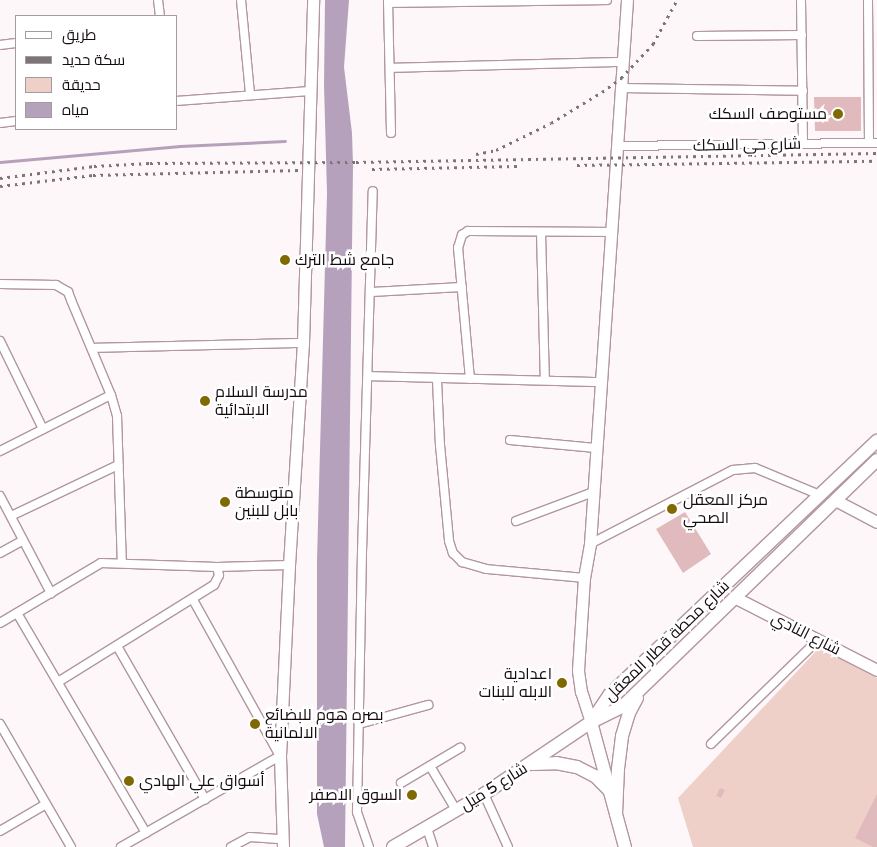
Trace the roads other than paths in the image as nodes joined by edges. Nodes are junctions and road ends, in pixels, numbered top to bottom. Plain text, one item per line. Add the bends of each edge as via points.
1 (158, 0) edge
2 (241, 0) edge
3 (313, 0) edge
4 (607, 0) edge
5 (626, 0) edge
6 (801, 0) edge
7 (868, 0) edge
8 (388, 2) edge
9 (868, 14) junction
10 (877, 14) edge
11 (160, 15) edge
12 (802, 35) junction
13 (697, 36) dead end
14 (868, 40) junction
15 (877, 40) edge
16 (15, 43) edge
17 (0, 45) edge
18 (622, 62) junction
19 (868, 67) junction
20 (877, 67) edge
21 (390, 68) junction
22 (621, 88) junction
23 (310, 91) junction
24 (803, 91) junction
25 (250, 94) junction
26 (868, 95) junction
27 (877, 95) edge
28 (178, 101) edge
29 (15, 121) edge
30 (0, 123) edge
31 (391, 133) dead end
32 (873, 143) edge
33 (804, 144) junction
34 (617, 146) junction
35 (373, 192) dead end
36 (541, 232) junction
37 (610, 232) junction
38 (0, 284) edge
39 (462, 287) junction
40 (370, 292) junction
41 (0, 341) edge
42 (303, 343) junction
43 (92, 348) junction
44 (368, 376) junction
45 (470, 379) junction
46 (437, 380) junction
47 (545, 380) junction
48 (600, 382) junction
49 (111, 395) junction
50 (43, 429) junction
51 (510, 440) dead end
52 (877, 441) edge
53 (596, 448) junction
54 (0, 451) edge
55 (877, 460) edge
56 (118, 466) junction
57 (593, 492) junction
58 (820, 495) junction
59 (0, 496) edge
60 (835, 500) junction
61 (11, 516) junction
62 (516, 521) dead end
63 (877, 522) edge
64 (23, 540) junction
65 (590, 544) junction
66 (0, 553) edge
67 (122, 563) junction
68 (288, 565) junction
69 (217, 566) junction
70 (584, 578) junction
71 (50, 593) junction
72 (736, 598) junction
73 (193, 600) junction
74 (17, 613) junction
75 (0, 622) edge
76 (818, 640) junction
77 (117, 646) junction
78 (877, 670) edge
79 (58, 682) junction
80 (643, 687) junction
81 (428, 705) dead end
82 (591, 722) junction
83 (0, 724) edge
84 (359, 724) junction
85 (711, 744) dead end
86 (460, 748) dead end
87 (280, 756) junction
88 (530, 764) junction
89 (430, 766) junction
90 (400, 783) dead end
91 (611, 793) junction
92 (484, 794) junction
93 (205, 799) junction
94 (46, 804) junction
95 (456, 810) junction
96 (616, 814) junction
97 (426, 828) junction
98 (0, 831) edge
99 (146, 832) junction
100 (282, 843) edge
101 (124, 846) edge
102 (71, 847) edge
103 (231, 847) edge
104 (369, 847) edge
105 (393, 847) edge
106 (433, 847) edge
107 (508, 847) edge
108 (625, 847) edge

1 - 11 street
2 - 25 street
3 - 23 street
4 - 8 street
5 - 18 street
6 - 12 street
7 - 9 street
8 - 21 street
9 - 10 street
9 - 14 street
12 - 13 street
12 - 24 street
14 - 15 street
14 - 19 street
16 - 17 street
18 - 21 street
18 - 22 street
19 - 20 street
19 - 26 street
21 - 31 street
22 - 24 street
22 - 34 street
23 - 25 street
23 - 42 street
24 - 33 street
25 - 28 street
26 - 27 street
26 - 32 street
29 - 30 street
32 - 33 street, شارع حي السكك
33 - 34 street, شارع حي السكك
34 - 37 street
35 - 40 street
36 - 37 street
36 - 39 street via 468,231 462,235 458,248
36 - 47 street
37 - 48 street
38 - 43 street via 48,283 63,288 68,292
39 - 40 street
39 - 45 street
40 - 44 street
41 - 50 street
42 - 43 street
42 - 68 street
43 - 49 street
44 - 46 street
44 - 84 street
45 - 46 street
45 - 47 street
46 - 70 street via 440,445 449,541 453,553 462,562 486,568
47 - 48 street
48 - 53 street
49 - 50 street
49 - 56 street via 118,432
50 - 54 street
51 - 53 street
52 - 58 main road, شارع محطة قطار المعقل
53 - 57 street
55 - 60 main road, شارع محطة قطار المعقل
56 - 61 street
56 - 67 street
57 - 62 street
57 - 65 street
58 - 65 street via 756,468 733,470
58 - 82 main road, شارع محطة قطار المعقل via 610,694
59 - 61 street
60 - 63 street
60 - 72 main road, شارع محطة قطار المعقل
61 - 64 street
64 - 66 street
64 - 71 street
65 - 70 street
67 - 69 street
67 - 71 street via 101,563
68 - 69 street
68 - 87 street
69 - 73 street via 219,575 214,585
70 - 82 street via 578,670
71 - 74 street
72 - 76 street, شارع النادي
72 - 80 main road, شارع محطة قطار المعقل
73 - 77 street
73 - 87 street
74 - 75 street
74 - 79 street
76 - 78 street, شارع النادي
76 - 85 street
77 - 79 street
77 - 93 street
79 - 99 street
80 - 82 main road, شارع محطة قطار المعقل via 622,707
80 - 96 main road via 629,713 622,736
81 - 84 street
82 - 88 main road, شارع 5 ميل
82 - 91 main road
83 - 94 street
84 - 104 street via 357,812
86 - 89 street
87 - 93 street
87 - 100 street
88 - 91 main road via 577,766 596,776
88 - 92 main road, شارع 5 ميل
89 - 90 street
89 - 95 street
91 - 96 main road
92 - 95 main road, شارع 5 ميل
92 - 107 street
93 - 99 street
94 - 98 street
94 - 102 street
95 - 97 main road, شارع 5 ميل
96 - 108 main road
97 - 105 main road, شارع 5 ميل
97 - 106 street
99 - 101 street
100 - 103 street via 250,837

